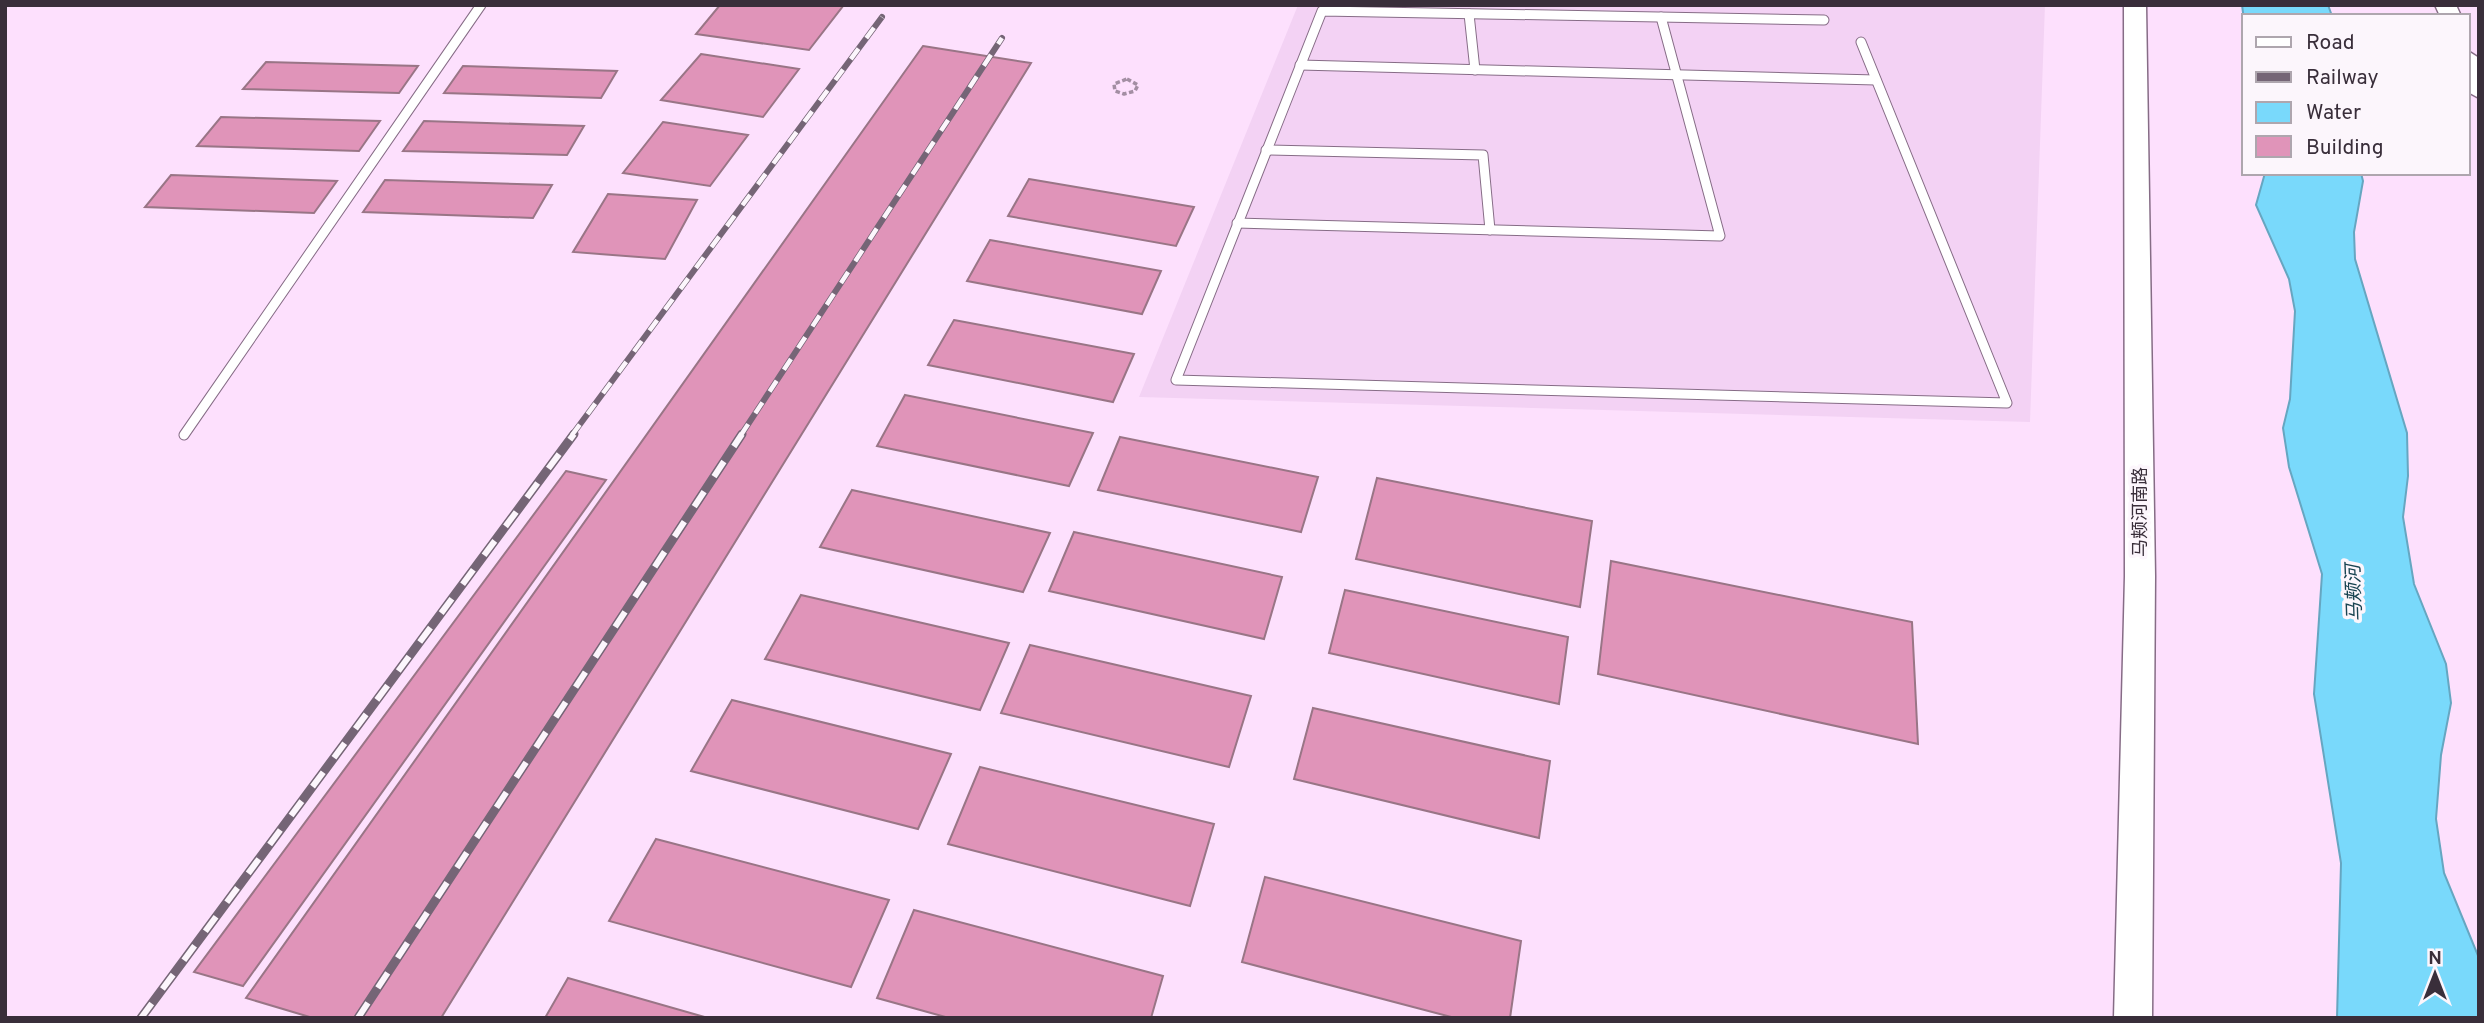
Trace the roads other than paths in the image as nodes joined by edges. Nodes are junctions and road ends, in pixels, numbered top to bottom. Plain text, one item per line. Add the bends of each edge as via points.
1 (481, 5) edge
2 (2135, 5) edge
3 (1469, 14) junction
4 (1661, 17) junction
5 (1824, 20) dead end
6 (1861, 42) dead end
7 (2470, 64) edge
8 (1300, 65) junction
9 (1475, 70) junction
10 (1676, 75) junction
11 (1876, 80) junction
12 (2479, 91) edge
13 (1266, 150) junction
14 (1237, 223) junction
15 (1490, 230) junction
16 (184, 435) dead end
17 (2133, 1018) edge

1 - 16 lane
2 - 17 street, 马颊河南路 via 2140,576
3 - 4 lane
3 - 8 lane via 1322,11
3 - 9 lane
4 - 5 lane
4 - 10 lane
6 - 11 lane
7 - 12 street
8 - 9 lane
8 - 13 lane
9 - 10 lane
10 - 11 lane
10 - 15 lane via 1720,236
11 - 14 lane via 2007,403 1176,380
13 - 14 lane
13 - 15 lane via 1483,156
14 - 15 lane

